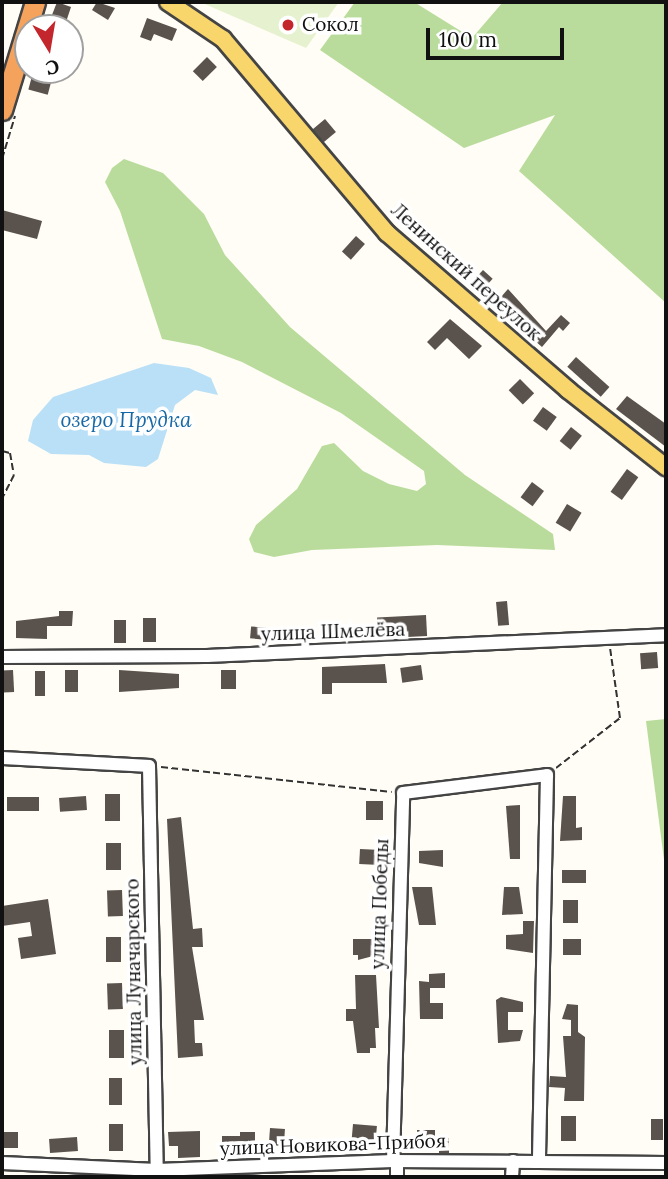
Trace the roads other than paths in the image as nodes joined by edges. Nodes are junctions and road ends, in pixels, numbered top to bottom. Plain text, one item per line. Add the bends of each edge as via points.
1 (35, 2) edge
2 (168, 2) edge
3 (2, 110) edge
4 (666, 467) edge
5 (666, 635) edge
6 (2, 657) edge
7 (2, 758) edge
8 (395, 1161) junction
9 (513, 1161) junction
10 (539, 1161) junction
11 (2, 1163) edge
12 (666, 1163) edge
13 (274, 1171) edge
14 (157, 1174) edge
15 (397, 1177) edge
16 (512, 1177) edge

1 - 3 highway
2 - 4 main road, Ленинский переулок via 223,38 387,233 568,390
5 - 6 street, улица Шмелёва via 207,656
7 - 14 street, улица Луначарского via 149,766
8 - 9 street, улица Новикова-Прибоя
8 - 10 street, улица Победы via 403,793 547,775
8 - 13 street, улица Новикова-Прибоя
8 - 15 street, улица Победы
9 - 10 street, улица Новикова-Прибоя
9 - 16 street
10 - 12 street, улица Новикова-Прибоя
11 - 14 street, улица Новикова-Прибоя
13 - 14 street, улица Новикова-Прибоя

